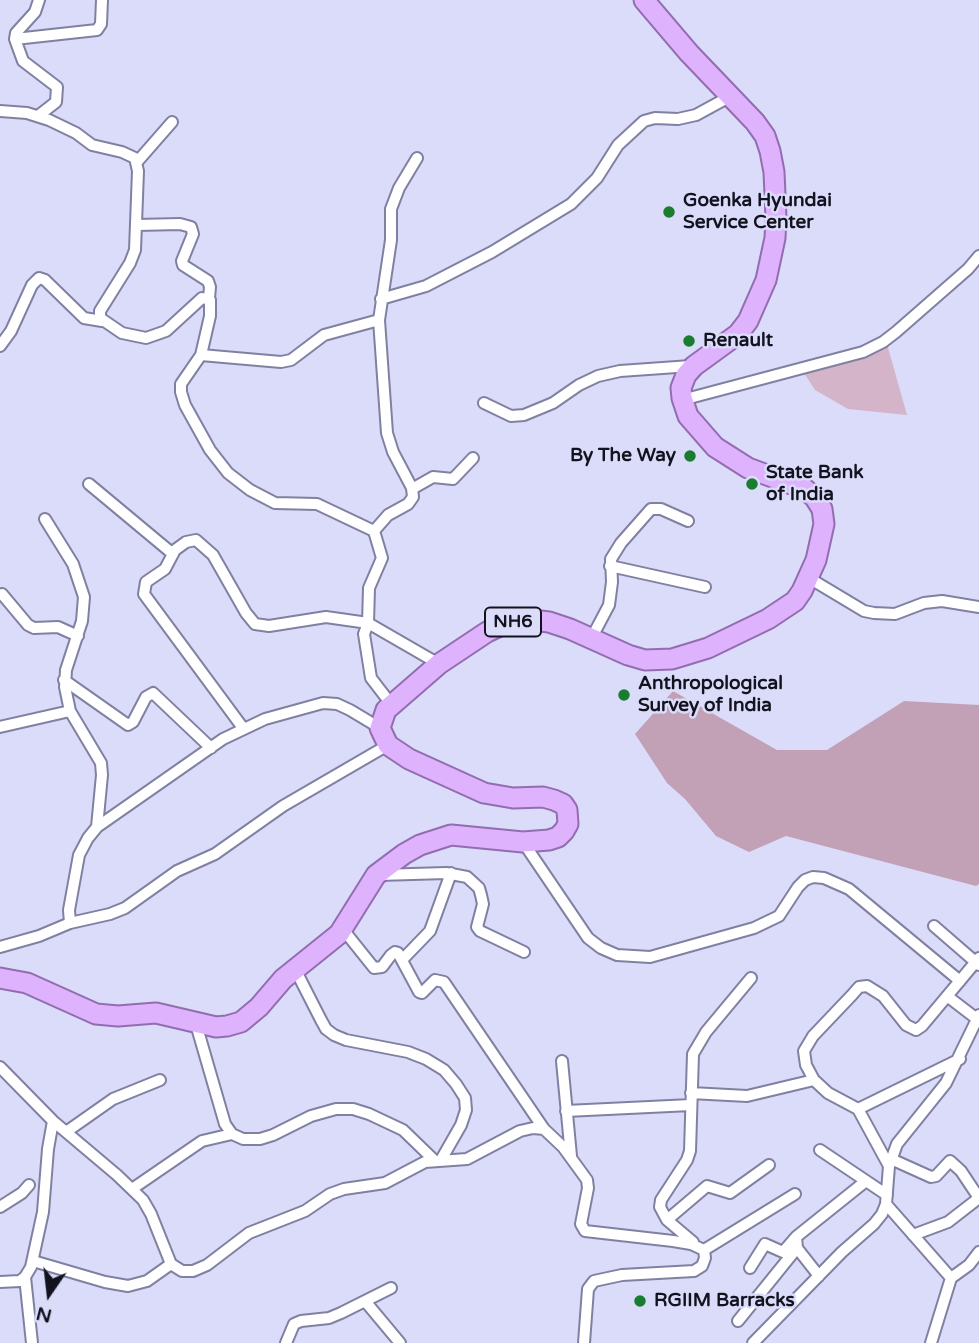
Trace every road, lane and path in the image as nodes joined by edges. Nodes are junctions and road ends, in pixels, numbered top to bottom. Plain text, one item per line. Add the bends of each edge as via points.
1 (39, 0) edge
2 (102, 0) edge
3 (644, 0) edge
4 (15, 39) junction
5 (729, 96) junction
6 (0, 111) edge
7 (38, 116) junction
8 (172, 122) dead end
9 (416, 158) dead end
10 (137, 162) junction
11 (137, 225) junction
12 (979, 256) edge
13 (208, 299) junction
14 (381, 299) junction
15 (379, 320) junction
16 (102, 321) junction
17 (0, 346) edge
18 (201, 355) junction
19 (694, 366) junction
20 (682, 400) junction
21 (484, 403) dead end
22 (472, 458) dead end
23 (89, 484) dead end
24 (412, 489) junction
25 (45, 519) dead end
26 (688, 521) dead end
27 (374, 531) junction
28 (173, 554) junction
29 (610, 566) junction
30 (809, 578) junction
31 (705, 587) dead end
32 (2, 594) dead end
33 (979, 607) edge
34 (368, 623) junction
35 (78, 636) junction
36 (591, 639) junction
37 (439, 664) junction
38 (64, 680) junction
39 (391, 704) junction
40 (70, 711) junction
41 (0, 727) edge
42 (243, 728) junction
43 (384, 736) junction
44 (211, 748) junction
45 (97, 827) junction
46 (523, 842) junction
47 (451, 873) junction
48 (376, 875) junction
49 (70, 923) junction
50 (934, 926) dead end
51 (342, 928) junction
52 (0, 947) edge
53 (524, 952) dead end
54 (402, 960) junction
55 (978, 962) edge
56 (295, 969) junction
57 (0, 978) edge
58 (751, 978) dead end
59 (960, 981) junction
60 (947, 996) junction
61 (978, 1017) edge
62 (196, 1024) junction
63 (960, 1059) junction
64 (562, 1061) dead end
65 (0, 1067) edge
66 (160, 1080) dead end
67 (814, 1080) junction
68 (691, 1093) junction
69 (691, 1105) junction
70 (858, 1109) junction
71 (566, 1111) junction
72 (53, 1121) junction
73 (544, 1129) junction
74 (66, 1132) junction
75 (232, 1134) junction
76 (820, 1150) dead end
77 (571, 1156) junction
78 (438, 1160) junction
79 (890, 1163) junction
80 (769, 1165) dead end
81 (866, 1181) junction
82 (29, 1185) dead end
83 (132, 1189) junction
84 (795, 1194) dead end
85 (979, 1198) edge
86 (887, 1199) junction
87 (0, 1207) edge
88 (667, 1220) junction
89 (913, 1235) junction
90 (797, 1243) junction
91 (701, 1248) junction
92 (979, 1252) edge
93 (33, 1261) junction
94 (171, 1264) junction
95 (750, 1268) dead end
96 (819, 1276) junction
97 (26, 1278) junction
98 (951, 1278) junction
99 (0, 1282) edge
100 (391, 1288) dead end
101 (365, 1301) junction
102 (738, 1321) dead end
103 (287, 1342) edge
104 (32, 1343) edge
105 (400, 1343) edge
106 (584, 1343) edge
107 (753, 1343) edge
108 (931, 1343) edge

1 - 4 street
2 - 4 street via 97,30
3 - 5 highway
4 - 7 street via 23,61 57,87 56,102
5 - 14 street via 696,115 644,121 618,145 597,178 571,204 426,286
5 - 19 highway via 755,122 767,144 774,172 775,238 766,280 748,321 725,345
6 - 7 street
7 - 10 street via 92,145 131,155
8 - 10 street
9 - 14 street via 393,200
10 - 11 street
11 - 13 street via 191,227 193,234 182,261 208,281
11 - 16 street via 135,250 100,311
12 - 20 street via 896,332 863,352
13 - 16 street via 202,298 158,335 134,337
13 - 18 street via 210,316
14 - 15 street
15 - 18 street via 324,335 291,360
15 - 24 street via 387,433
16 - 17 street via 84,318 39,278
18 - 27 street via 184,378 181,392 210,450 228,473 275,503 317,505
19 - 20 highway via 683,382
19 - 21 street via 598,376 524,415 511,416
20 - 30 highway, NH6 via 695,427 731,459 805,489 815,498 824,524
22 - 24 street via 453,480 433,477
23 - 28 street
24 - 27 street via 411,501 388,515
25 - 35 street via 72,564 84,597
26 - 29 street via 651,509 615,551
27 - 34 street via 382,558 369,587
28 - 34 street via 186,542 202,543 251,620 261,626 326,617
28 - 42 street via 165,569 146,582 144,594
29 - 31 street
29 - 36 street via 609,605
30 - 33 street via 874,613 895,614 942,601
30 - 36 highway, NH6 via 795,601 783,610 688,655 645,660
32 - 35 street via 28,625 58,627
34 - 37 street
34 - 39 street via 364,634 371,678
35 - 38 street
36 - 37 highway, NH6 via 549,622 517,621 486,632
37 - 39 highway, NH6
38 - 40 street
38 - 44 street via 128,725 149,694 157,695
39 - 43 highway, NH6 via 380,721
40 - 41 street
40 - 45 street via 101,763
42 - 43 street via 323,703 350,710
42 - 44 street
43 - 46 highway via 409,759 484,793 543,797 563,804 569,818 558,837
43 - 49 street via 215,853 177,872 125,908
44 - 45 street
45 - 49 street via 79,855
46 - 48 highway via 443,837 404,853
46 - 59 street via 588,939 617,955 650,957 754,929 779,916 798,887 813,877 849,889
47 - 48 street
47 - 53 street via 467,877 479,888 483,904 480,931
47 - 54 street via 430,931
48 - 51 highway
49 - 52 street
50 - 55 street
51 - 54 street via 374,968 382,967 395,952
51 - 56 highway via 328,945
54 - 73 street via 419,992 435,980 444,982
55 - 59 street
56 - 62 highway via 241,1022 227,1027
56 - 78 street via 326,1029 334,1035 426,1059 456,1084 466,1110
57 - 62 highway via 27,983 96,1014 156,1013
58 - 68 street via 698,1044 691,1065
59 - 60 street
60 - 61 street
60 - 67 street via 916,1030 906,1025 874,988 859,987 804,1051
61 - 63 street
62 - 75 street via 225,1124
63 - 70 street
63 - 79 street via 901,1138
64 - 71 street
65 - 72 street
66 - 74 street via 113,1099
67 - 68 street via 747,1097
67 - 70 street
68 - 69 street
69 - 71 street
69 - 88 street via 690,1151 661,1200
70 - 79 street
71 - 77 street
72 - 74 street
72 - 93 street
73 - 77 street
73 - 78 street via 520,1131 467,1159
74 - 83 street
75 - 78 street via 260,1139 312,1116 353,1110 403,1129
75 - 83 street via 202,1141
76 - 81 street
77 - 91 street via 587,1181 581,1224 585,1231
78 - 94 street via 385,1183 330,1194 305,1211 248,1233 193,1271
79 - 85 street via 931,1177 950,1161
79 - 86 street
80 - 88 street via 730,1193 707,1186
81 - 86 street
81 - 90 street
82 - 87 street
83 - 94 street via 151,1214
84 - 91 street
85 - 89 street via 948,1222
86 - 89 street
86 - 96 street via 874,1224
88 - 91 street
89 - 98 street
90 - 95 street via 783,1252 765,1244
90 - 96 street
90 - 102 street
91 - 106 street via 705,1258 694,1271 594,1281 586,1297
92 - 98 street
93 - 94 street via 128,1286
93 - 97 street
96 - 107 street
97 - 99 street
97 - 104 street
98 - 108 street
100 - 101 street
101 - 103 street via 329,1318 294,1324
101 - 105 street

